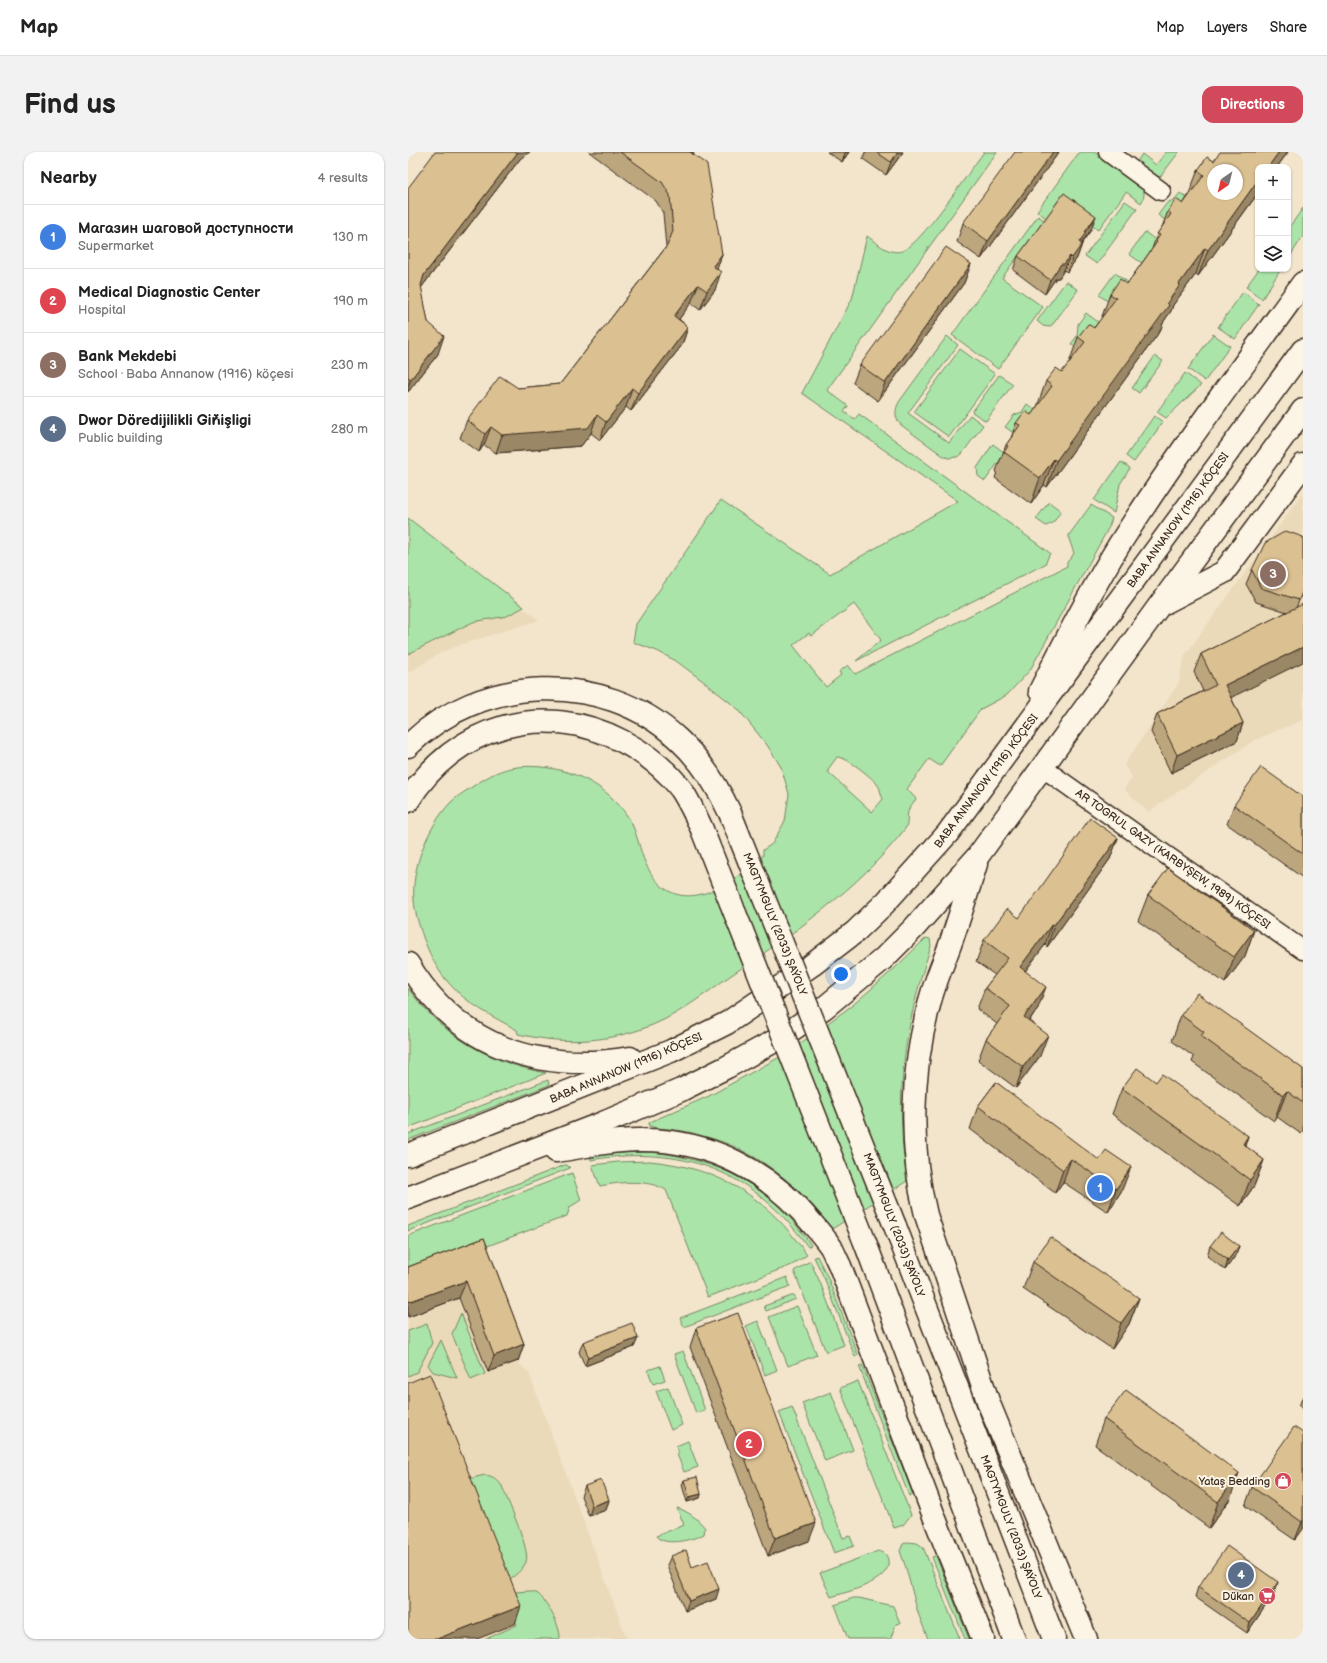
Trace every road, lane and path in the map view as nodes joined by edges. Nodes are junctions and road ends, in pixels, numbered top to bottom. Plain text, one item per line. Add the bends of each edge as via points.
1 (1108, 152) edge
2 (1161, 191) dead end
3 (1303, 282) edge
4 (1303, 350) edge
5 (1303, 410) edge
6 (1303, 465) edge
7 (1159, 606) junction
8 (1014, 743) junction
9 (408, 746) edge
10 (1043, 768) junction
11 (408, 801) edge
12 (978, 856) junction
13 (1303, 950) edge
14 (408, 964) edge
15 (671, 1051) junction
16 (408, 1155) edge
17 (509, 1158) junction
18 (408, 1198) edge
19 (983, 1639) edge
20 (1014, 1639) edge
21 (1054, 1639) edge
22 (1086, 1639) edge

1 - 2 street
3 - 8 main road via 1171,466 1119,546 1075,620
4 - 8 main road, BABA ANNANOW (1916) KÖÇESI
5 - 7 main road
6 - 7 main road via 1224,572
7 - 10 main road
8 - 15 main road, BABA ANNANOW (1916) KÖÇESI via 948,833 885,903 855,932 738,1016
9 - 21 main road, MAGTYMGULY (2033) ŞAÝOLY, bridge via 440,719 470,703 501,693 556,688 591,694 644,714 677,738 707,771 730,813 895,1226
10 - 12 main road
10 - 13 street, AR TOGRUL GAZY (KARBYŞEW, 1989) KÖÇESI
11 - 20 main road, bridge via 437,764 476,737 511,725 551,721 590,727 610,735 642,752 681,789 701,827 866,1245
12 - 17 main road via 883,960 824,1008 780,1038 681,1090 603,1124
12 - 22 main road via 929,1004 920,1048 915,1096 915,1130 920,1187 926,1215 989,1404
14 - 15 main road via 428,992 453,1019 486,1040 507,1049 555,1061 579,1063 604,1062
15 - 16 main road, BABA ANNANOW (1916) KÖÇESI
17 - 18 main road
17 - 19 main road via 604,1143 671,1141 696,1146 734,1160 768,1181 801,1210 831,1248 840,1266

